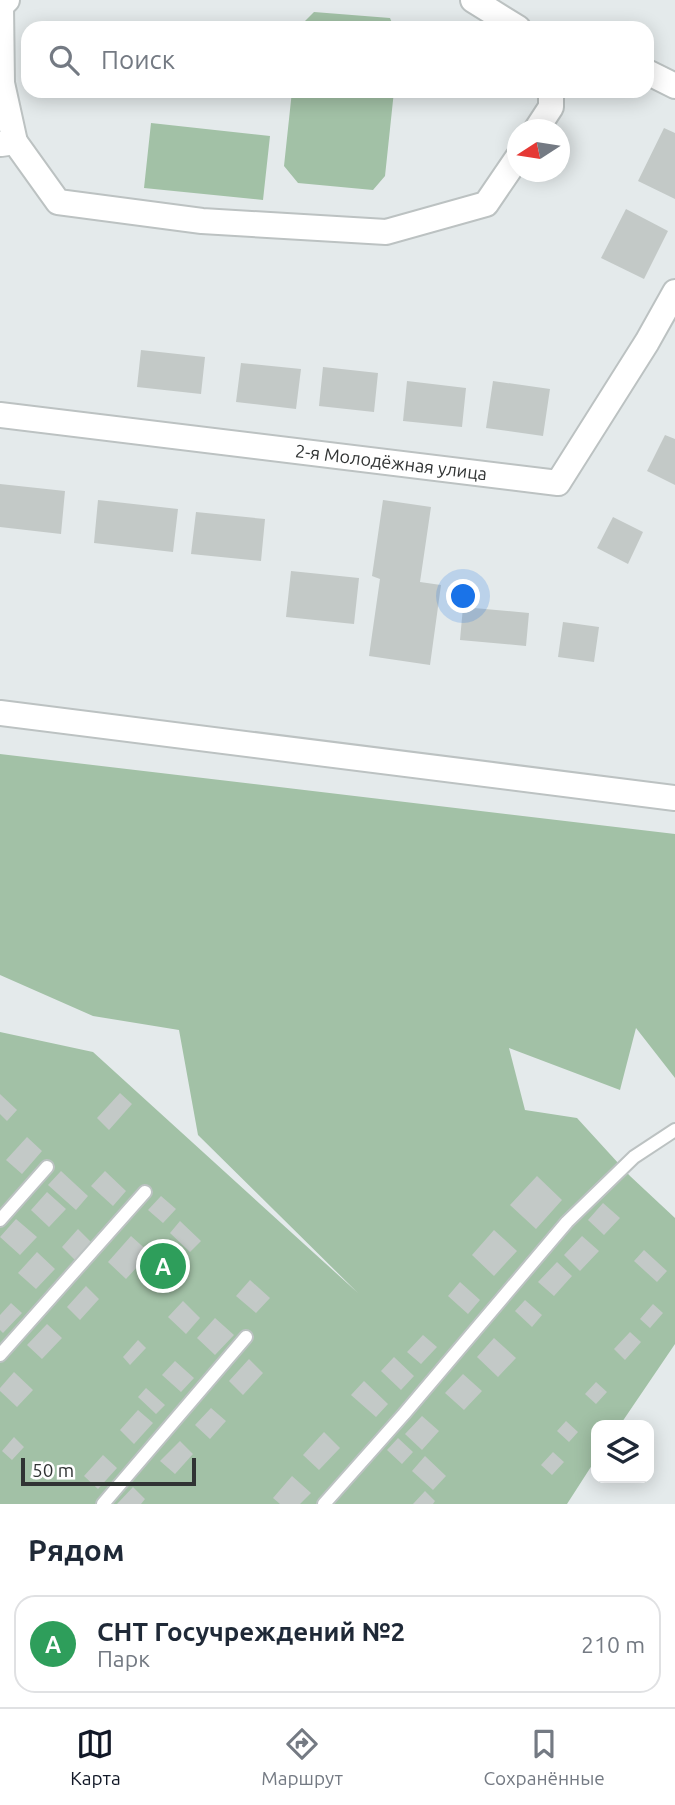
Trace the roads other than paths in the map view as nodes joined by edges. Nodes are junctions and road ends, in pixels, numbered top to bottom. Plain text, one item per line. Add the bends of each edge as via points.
1 (7, 0) edge
2 (473, 0) edge
3 (507, 21) edge
4 (654, 76) edge
5 (675, 86) edge
6 (551, 98) edge
7 (543, 119) edge
8 (7, 143) edge
9 (507, 172) edge
10 (675, 292) edge
11 (0, 415) edge
12 (0, 712) edge
13 (675, 798) edge
14 (675, 1130) edge
15 (47, 1167) dead end
16 (145, 1192) dead end
17 (0, 1220) edge
18 (246, 1337) dead end
19 (0, 1355) edge
20 (103, 1504) edge
21 (324, 1504) edge

1 - 8 street via 1,6
2 - 3 street
4 - 5 street
6 - 7 street
8 - 9 street via 58,202 202,221 386,232 486,204
10 - 11 street, 2-я Молодёжная улица via 558,484
12 - 13 street
14 - 21 lane via 634,1157 567,1222
15 - 17 lane
16 - 19 lane
18 - 20 lane

